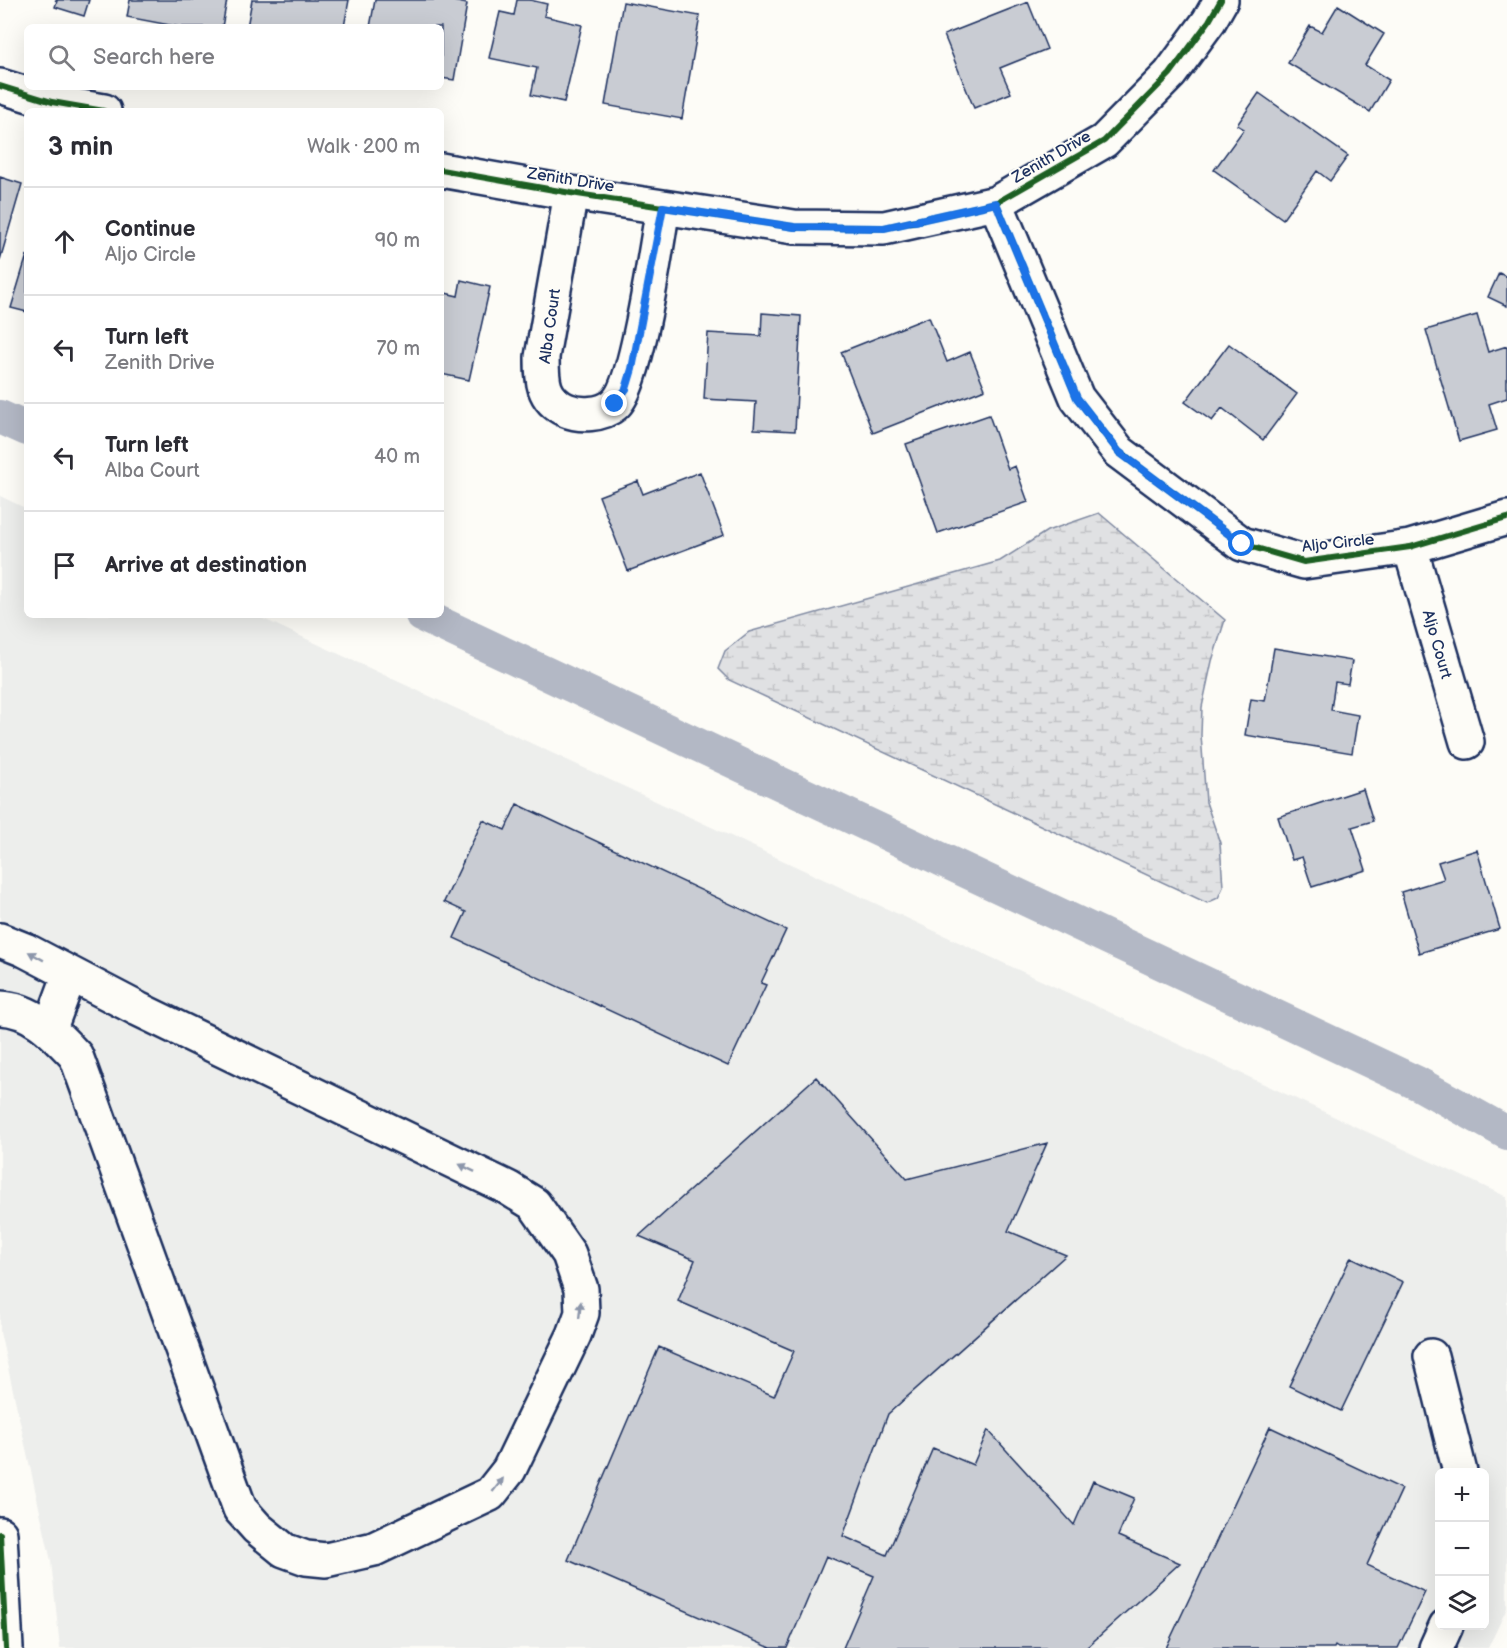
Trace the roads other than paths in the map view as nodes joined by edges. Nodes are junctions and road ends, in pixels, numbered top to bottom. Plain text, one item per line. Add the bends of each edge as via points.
1 (1221, 0) edge
2 (0, 86) edge
3 (87, 108) edge
4 (444, 171) edge
5 (571, 193) junction
6 (996, 203) junction
7 (663, 207) junction
8 (1507, 519) edge
9 (1410, 547) junction
10 (1467, 742) dead end
11 (0, 940) edge
12 (70, 974) junction
13 (0, 1008) edge
14 (50, 1028) junction
15 (1431, 1356) dead end
16 (1459, 1468) edge
17 (0, 1534) edge
18 (1444, 1630) edge
19 (6, 1648) edge
20 (1436, 1648) edge

1 - 6 street, Zenith Drive via 1170,74 1104,141
2 - 3 street
4 - 5 street, Zenith Drive
5 - 7 street, Zenith Drive
5 - 7 street, Alba Court via 542,357 546,393 555,405 571,412 603,411 615,404 626,389
6 - 7 street, Zenith Drive via 884,228 794,227
6 - 9 street, Aljo Circle via 1077,398 1119,452 1242,544 1304,562
8 - 9 street, Aljo Circle
9 - 10 street, Aljo Court
12 -> 11 street
12 - 14 street
14 -> 12 street via 76,1056 240,1509 257,1528 284,1550 326,1560 374,1549 490,1494 509,1470 582,1313 581,1289 569,1254 534,1204
13 - 14 street via 22,1012
15 - 16 street
17 - 19 street
18 - 20 street

